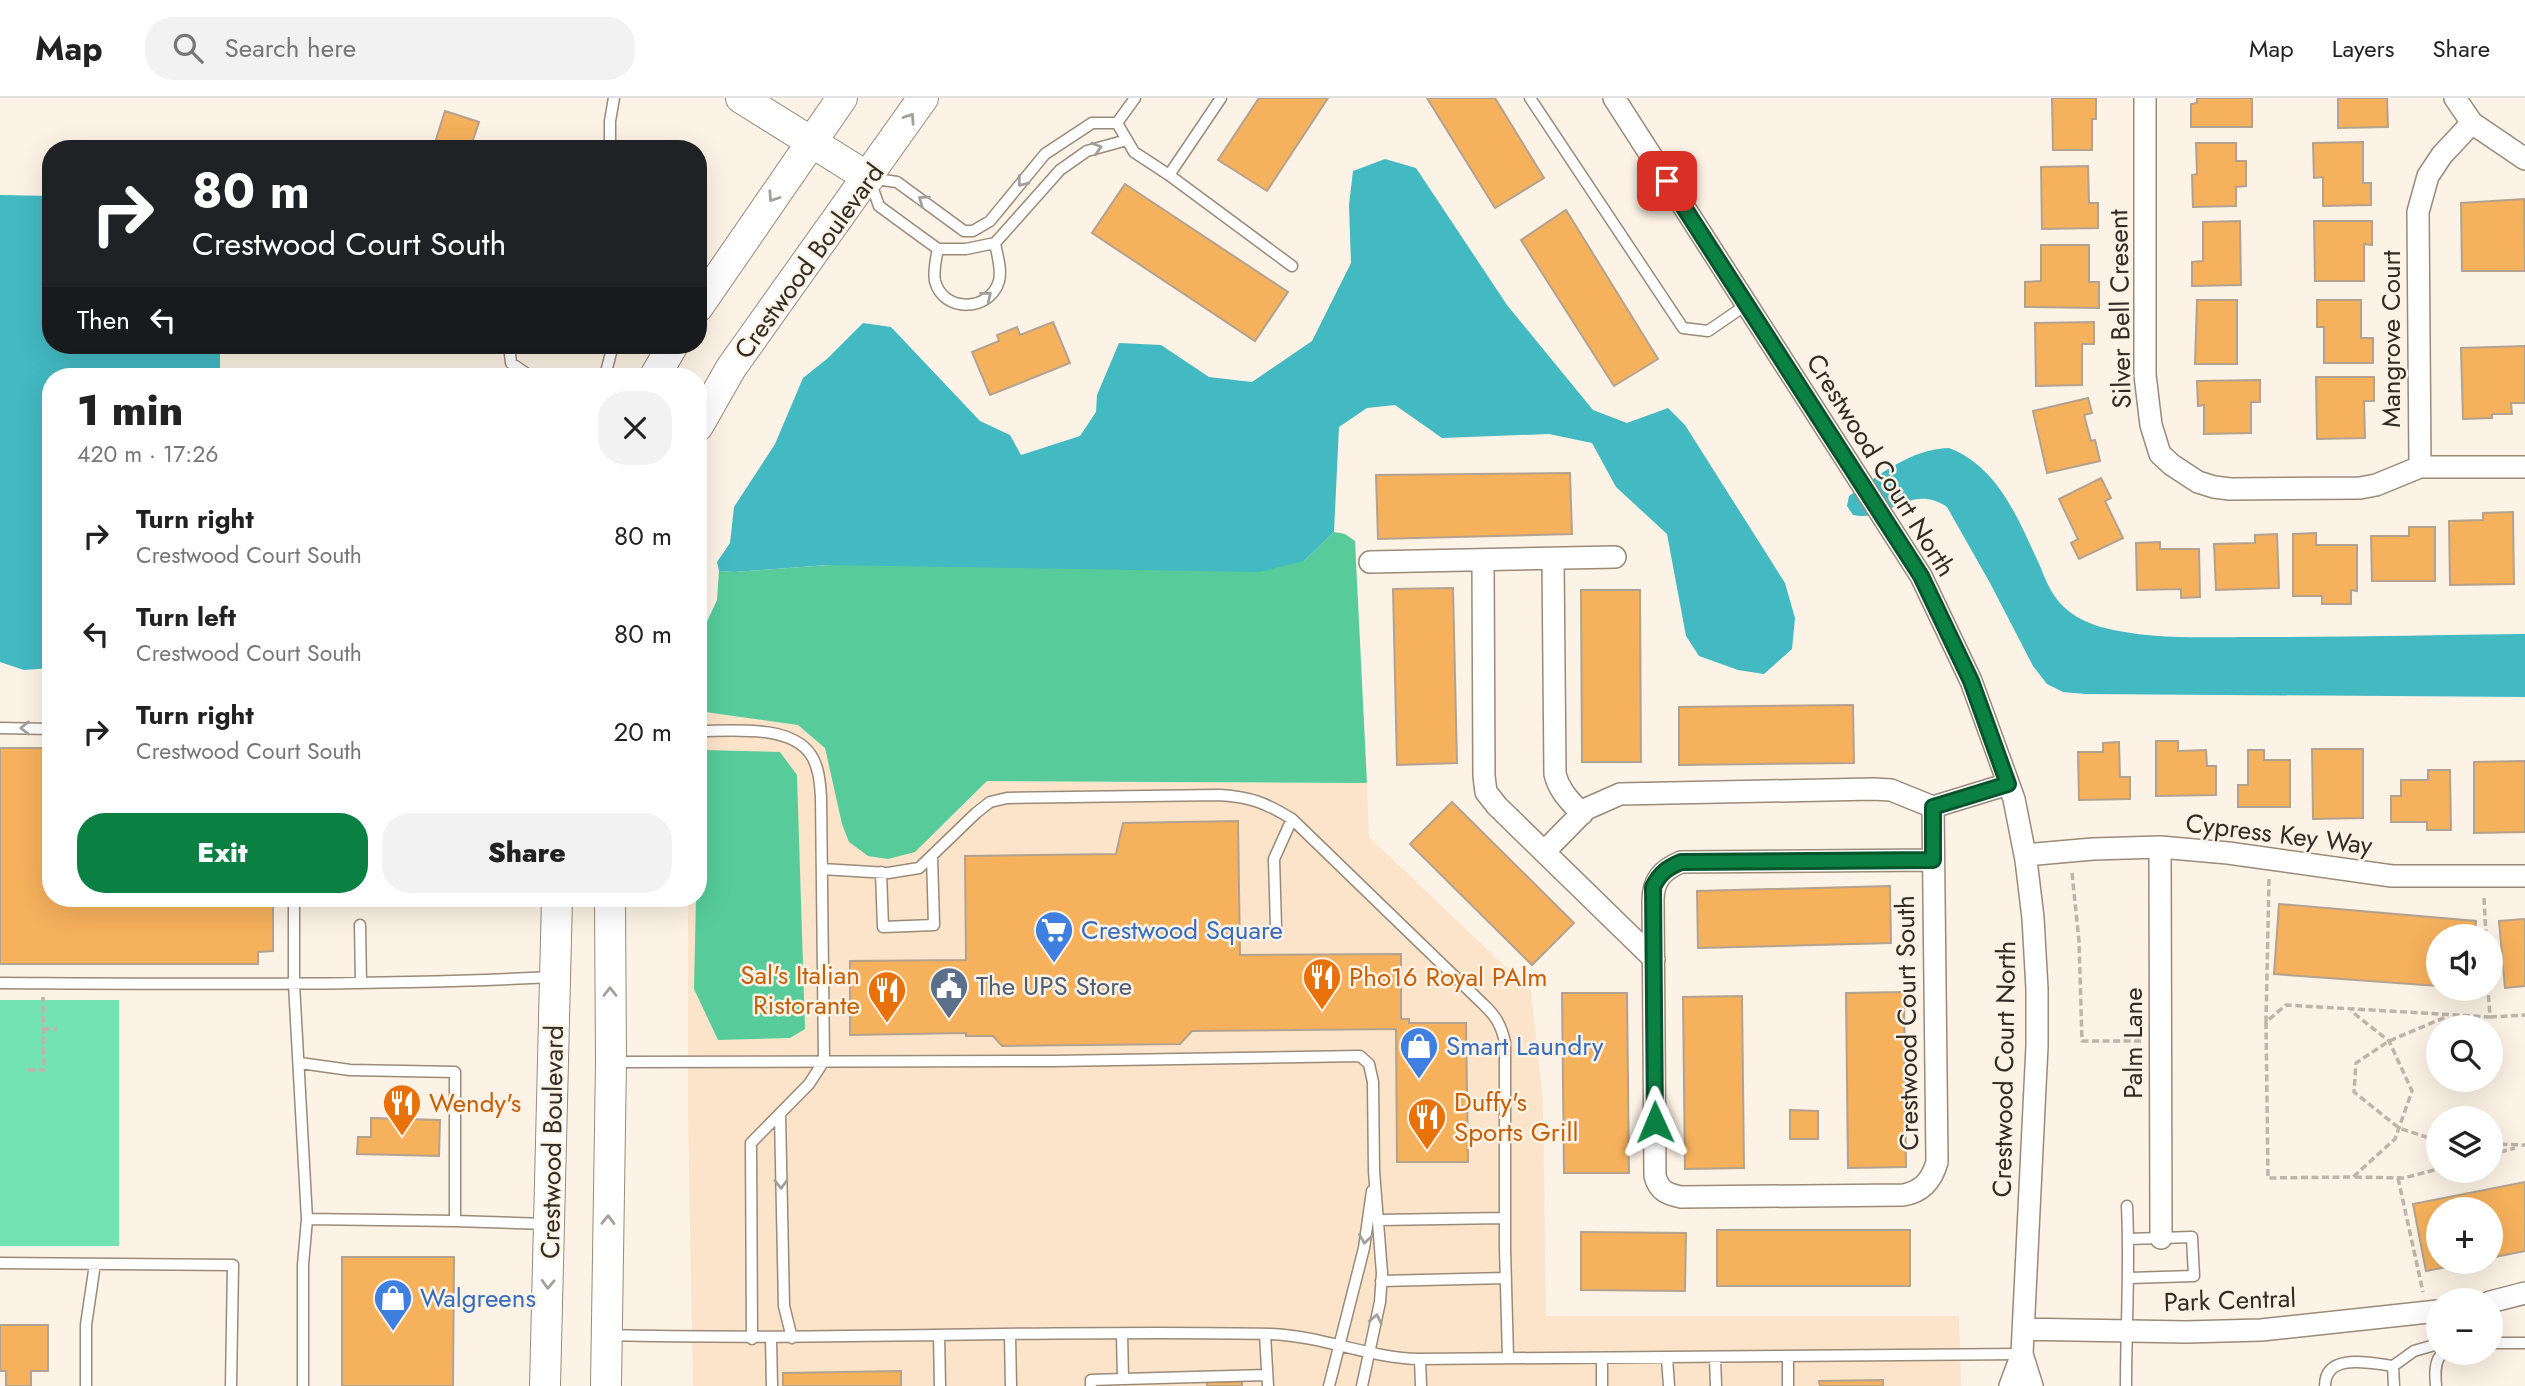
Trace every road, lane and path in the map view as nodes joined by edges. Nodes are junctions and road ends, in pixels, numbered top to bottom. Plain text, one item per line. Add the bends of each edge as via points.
1 (614, 98) edge
2 (741, 98) edge
3 (842, 98) edge
4 (923, 98) edge
5 (1135, 98) edge
6 (1221, 98) edge
7 (1530, 98) edge
8 (1614, 98) edge
9 (2145, 98) edge
10 (2455, 98) edge
11 (1117, 123) junction
12 (2472, 123) junction
13 (610, 140) edge
14 (1127, 140) junction
15 (811, 141) junction
16 (1053, 148) junction
17 (2525, 159) edge
18 (1065, 167) junction
19 (1169, 175) junction
20 (869, 178) junction
21 (995, 243) junction
22 (938, 249) junction
23 (1292, 266) dead end
24 (707, 294) edge
25 (1746, 304) junction
26 (510, 354) edge
27 (518, 368) edge
28 (707, 410) edge
29 (2420, 467) junction
30 (2525, 467) edge
31 (1615, 557) dead end
32 (1553, 559) junction
33 (1483, 560) junction
34 (1370, 562) dead end
35 (0, 728) edge
36 (42, 729) edge
37 (707, 731) edge
38 (2008, 784) junction
39 (1933, 807) junction
40 (1581, 814) junction
41 (1292, 819) junction
42 (2160, 847) junction
43 (1544, 852) junction
44 (2025, 855) junction
45 (932, 856) junction
46 (1933, 860) junction
47 (822, 869) junction
48 (881, 872) junction
49 (2072, 873) dead end
50 (2525, 876) edge
51 (2269, 879) dead end
52 (2484, 898) dead end
53 (294, 907) edge
54 (557, 907) edge
55 (610, 907) edge
56 (2485, 924) edge
57 (360, 925) dead end
58 (1276, 927) dead end
59 (1654, 959) junction
60 (555, 977) junction
61 (0, 983) edge
62 (361, 983) junction
63 (43, 984) junction
64 (294, 984) junction
65 (2351, 1011) junction
66 (2450, 1015) edge
67 (2525, 1015) edge
68 (2503, 1016) edge
69 (2266, 1021) junction
70 (2426, 1025) edge
71 (44, 1028) junction
72 (57, 1029) dead end
73 (2150, 1041) dead end
74 (2389, 1041) junction
75 (824, 1061) junction
76 (611, 1062) junction
77 (300, 1063) junction
78 (28, 1070) dead end
79 (780, 1115) junction
80 (2399, 1128) junction
81 (2426, 1136) edge
82 (2503, 1145) edge
83 (2525, 1146) edge
84 (2519, 1147) junction
85 (2503, 1151) edge
86 (1374, 1171) junction
87 (2426, 1172) edge
88 (2353, 1177) junction
89 (2398, 1178) junction
90 (2127, 1206) dead end
91 (1504, 1218) junction
92 (307, 1219) junction
93 (1379, 1220) junction
94 (455, 1221) junction
95 (550, 1224) junction
96 (2161, 1238) junction
97 (2128, 1239) junction
98 (0, 1264) edge
99 (95, 1264) junction
100 (1506, 1278) junction
101 (2129, 1278) junction
102 (1381, 1281) junction
103 (2525, 1293) edge
104 (2423, 1294) dead end
105 (2503, 1299) edge
106 (2426, 1312) edge
107 (2024, 1329) junction
108 (2126, 1330) junction
109 (1122, 1334) junction
110 (1265, 1334) junction
111 (607, 1335) junction
112 (939, 1335) junction
113 (1010, 1335) junction
114 (771, 1338) junction
115 (792, 1338) junction
116 (751, 1339) junction
117 (2503, 1343) edge
118 (2525, 1343) edge
119 (1340, 1345) junction
120 (2426, 1347) edge
121 (1368, 1353) junction
122 (2022, 1354) junction
123 (1787, 1356) junction
124 (1714, 1357) junction
125 (1602, 1358) junction
126 (1667, 1358) junction
127 (1420, 1359) junction
128 (1508, 1359) junction
129 (2437, 1365) edge
130 (2393, 1366) junction
131 (1122, 1379) junction
132 (1190, 1381) edge
133 (1268, 1381) edge
134 (86, 1386) edge
135 (231, 1386) edge
136 (303, 1386) edge
137 (545, 1386) edge
138 (606, 1386) edge
139 (772, 1386) edge
140 (940, 1386) edge
141 (1011, 1386) edge
142 (1091, 1386) edge
143 (1329, 1386) edge
144 (1362, 1386) edge
145 (1422, 1386) edge
146 (1602, 1386) edge
147 (1669, 1386) edge
148 (1716, 1386) edge
149 (1788, 1386) edge
150 (2010, 1386) edge
151 (2032, 1386) edge
152 (2126, 1386) edge
153 (2325, 1386) edge
154 (2394, 1386) edge
155 (2436, 1386) edge

1 - 13 lane
2 - 15 main road
3 - 15 main road
20 -> 4 main road, Crestwood Boulevard
5 - 11 lane
6 - 19 lane
7 - 25 lane via 1683,328 1709,331
8 - 25 street, Crestwood Court North
9 - 29 street, Silver Bell Cresent via 2145,375 2160,454 2198,482 2230,489 2360,488
10 - 12 street
11 - 14 lane
11 - 16 lane via 1092,123
12 - 17 street
12 - 29 street, Mangrove Court via 2428,176 2418,212
18 -> 14 lane via 1087,151
14 - 19 lane via 1134,152
15 - 20 main road
15 -> 24 main road
16 - 18 lane
16 -> 20 lane via 990,222 973,231 964,231 897,182
18 - 21 lane
19 - 23 lane
20 - 22 lane via 879,206
20 - 28 main road, Crestwood Boulevard via 731,368
21 - 22 lane
22 -> 21 lane via 934,267 938,289 961,306 972,306 987,299 1000,279
25 - 38 street, Crestwood Court North via 1921,576 1971,681
26 - 27 lane via 511,363
29 - 30 street
31 - 32 street
32 - 33 street
32 - 40 street via 1555,774 1562,793
33 - 34 street
33 - 43 street via 1486,792
36 -> 35 lane
37 - 47 lane via 785,735 811,754 821,797
38 - 39 street
38 - 44 street, Crestwood Court North
39 - 40 street via 1891,790 1873,789 1642,792 1609,797
39 - 46 street, Crestwood Court South
40 - 43 street
41 - 45 lane via 1267,804 1220,795 1007,799 990,802
41 - 58 lane via 1274,859
41 - 91 lane via 1497,1017 1505,1042
42 - 44 street, Cypress Key Way
42 - 50 street, Cypress Key Way via 2392,876
42 - 96 street, Palm Lane
43 - 59 street
44 - 107 street, Crestwood Court North via 2033,918 2037,1046
45 - 48 lane via 919,868
45 - 48 lane via 934,925 883,927
46 - 59 street, Crestwood Court South via 1681,862 1667,868 1653,887
46 - 59 street, Crestwood Court South via 1937,1162 1929,1182 1912,1194 1681,1197 1662,1191 1655,1176
47 - 48 lane
47 - 75 lane
49 - 73 path via 2082,1041
51 - 69 path
52 - 56 path
53 - 64 lane
54 - 60 main road, Crestwood Boulevard
76 -> 55 main road
57 - 62 lane
60 - 62 lane
60 - 95 main road, Crestwood Boulevard
61 - 63 lane
62 - 64 lane
63 - 64 lane
63 - 71 path
64 - 77 lane
65 - 66 path
65 - 69 path via 2286,1006
65 - 74 path
67 - 68 path
69 - 88 path via 2268,1178
70 - 74 path
71 - 72 path
71 - 78 path via 44,1069
74 - 80 path via 2412,1091
74 - 80 path via 2356,1063 2354,1091
75 - 76 lane
75 - 79 lane
75 - 86 lane via 1360,1056 1369,1064 1373,1082
111 -> 76 main road
77 - 92 lane
77 - 94 lane via 350,1070 455,1072
79 -> 115 lane via 784,1306
79 - 116 lane via 751,1143
80 - 81 path
80 - 88 path via 2395,1139
82 - 84 path
83 - 84 path
84 - 85 path
86 - 93 lane
86 -> 119 lane via 1364,1248
87 - 89 path
88 - 89 path
89 - 104 path
90 - 97 lane
91 - 93 lane
91 - 100 lane
92 - 94 lane
92 - 136 lane
93 - 102 lane
94 - 95 lane
95 -> 137 main road, Crestwood Boulevard
96 - 97 lane
96 - 101 lane via 2192,1237 2194,1276
97 - 101 lane
98 - 99 lane
99 - 134 lane via 86,1325
99 - 135 lane via 233,1265
100 - 102 lane
100 - 128 lane
101 - 108 lane
121 -> 102 lane
103 - 105 street
106 - 108 street, Park Central via 2261,1330
107 - 108 street, Park Central
107 - 122 street, Crestwood Court North
108 - 152 lane
109 - 110 lane
109 - 113 lane
109 - 131 lane
110 - 119 lane via 1304,1336
110 - 133 lane
111 - 116 lane
111 - 138 main road
112 - 113 lane
112 - 115 lane
112 - 140 lane
113 - 141 lane
114 - 115 lane
114 - 116 lane
114 - 139 lane
117 - 118 lane
119 - 121 lane
119 - 143 lane
120 - 130 lane
121 - 127 lane
121 - 144 lane
122 - 123 lane
122 - 150 street, Crestwood Court North
122 - 151 street, Crestwood Court North
123 - 124 lane
123 - 149 lane
124 - 126 lane
124 - 148 lane
125 - 126 lane
125 - 128 lane
125 - 146 lane
126 - 147 lane
127 - 128 lane
127 - 145 lane
129 - 155 lane
130 - 153 lane via 2353,1361 2333,1366
130 - 154 lane
131 - 132 lane
131 - 142 lane via 1091,1380
132 - 133 lane

